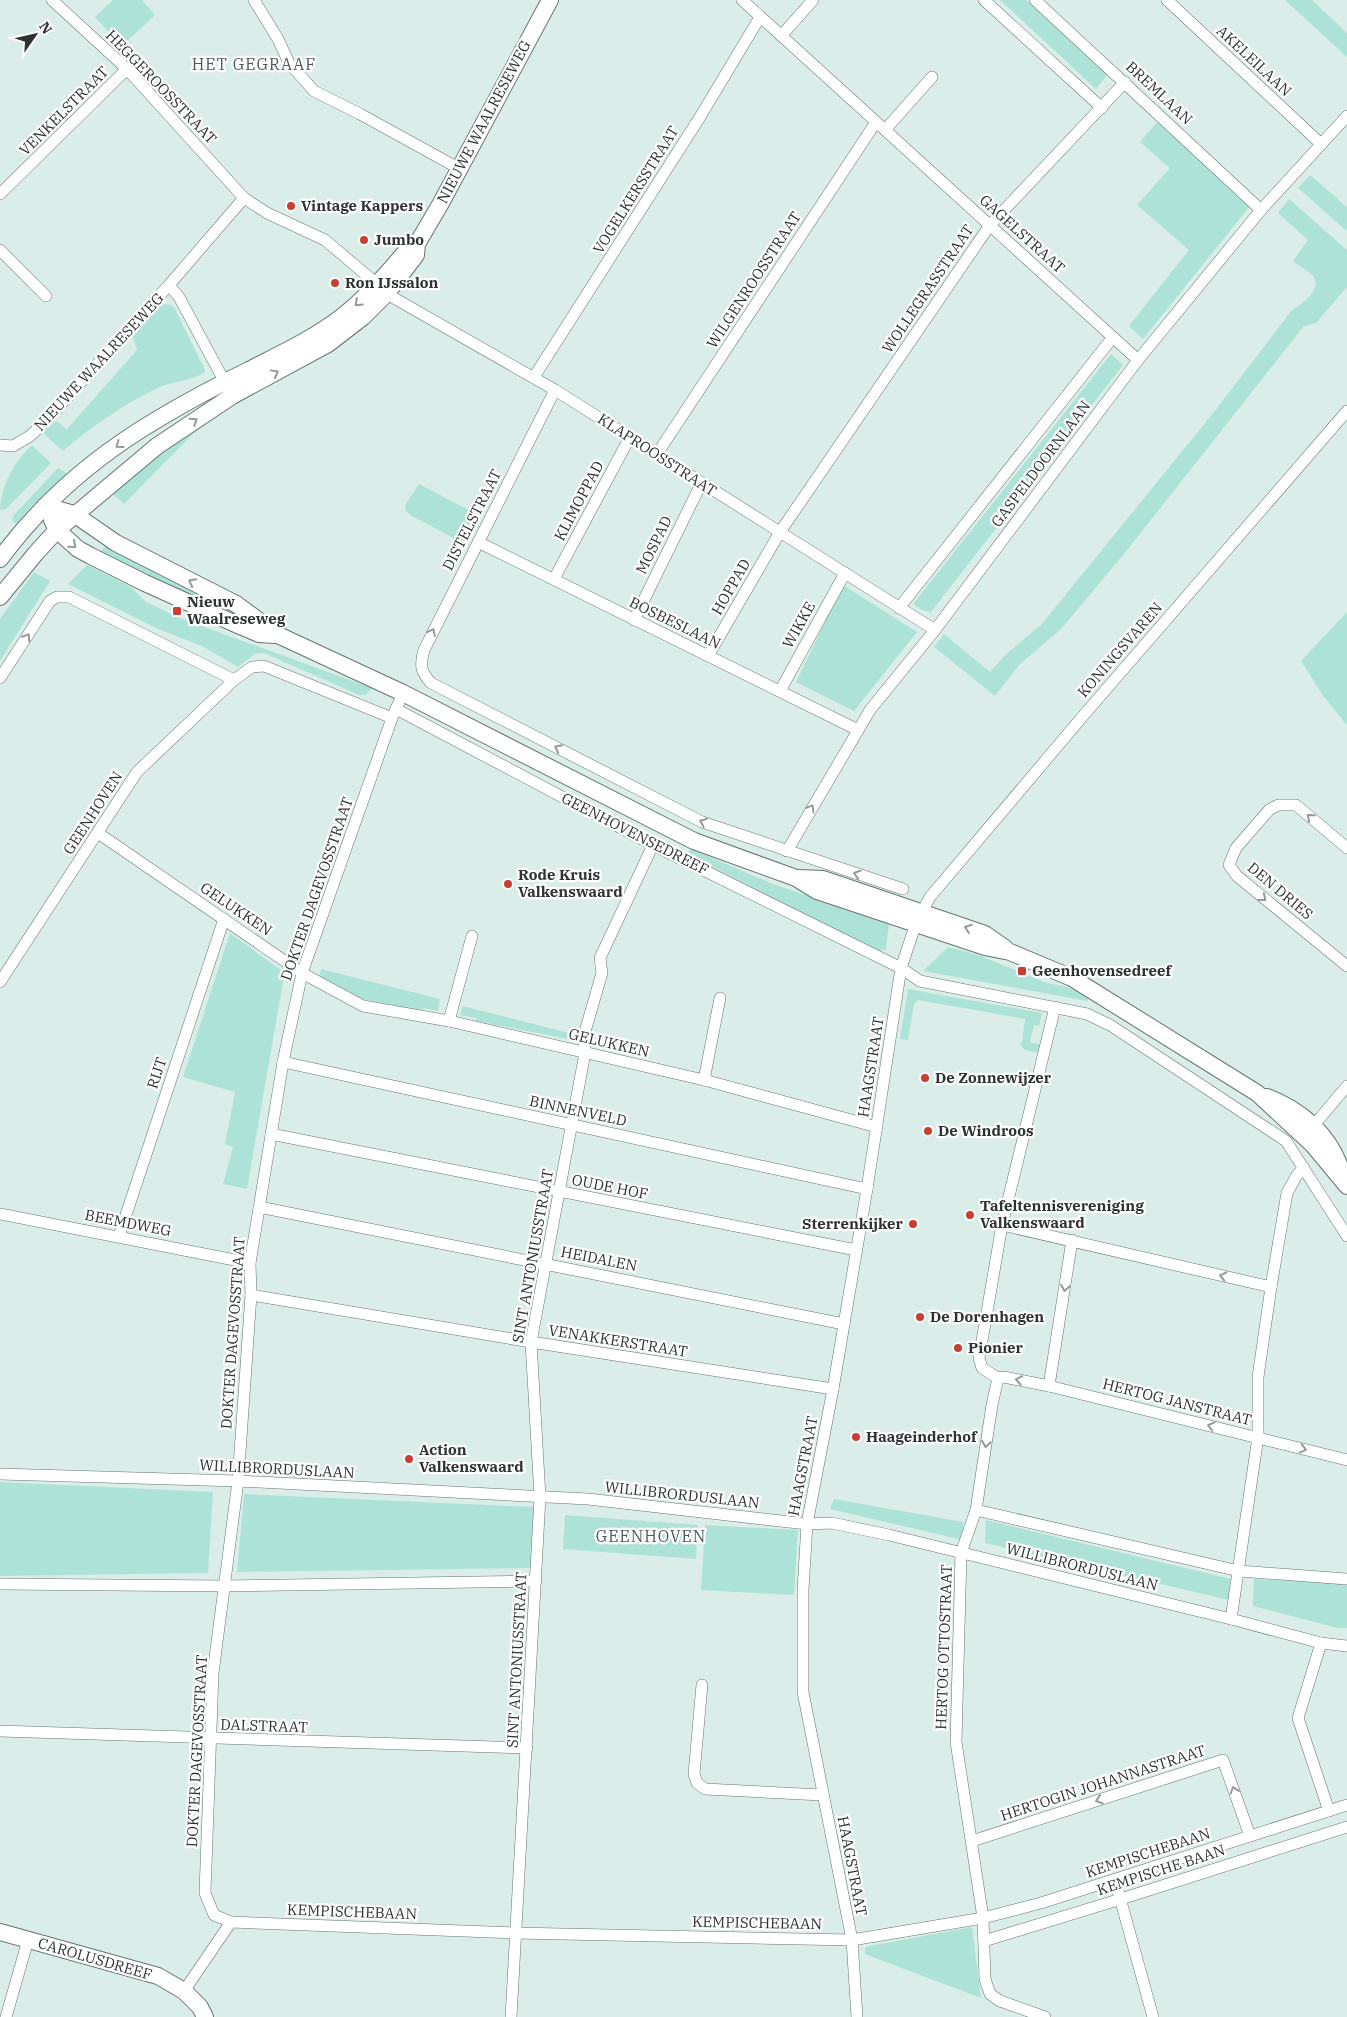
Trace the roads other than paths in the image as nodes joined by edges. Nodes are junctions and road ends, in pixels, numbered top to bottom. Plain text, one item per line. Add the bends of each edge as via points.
1 (52, 0) edge
2 (254, 0) edge
3 (742, 0) edge
4 (813, 0) edge
5 (984, 0) edge
6 (1035, 0) edge
7 (1167, 0) edge
8 (545, 2) edge
9 (760, 17) junction
10 (781, 36) junction
11 (127, 69) junction
12 (932, 76) dead end
13 (1125, 82) junction
14 (1102, 108) junction
15 (1347, 116) edge
16 (876, 122) junction
17 (885, 130) junction
18 (1322, 144) junction
19 (460, 169) junction
20 (0, 194) edge
21 (244, 198) junction
22 (1261, 210) junction
23 (990, 225) junction
24 (0, 250) edge
25 (169, 286) junction
26 (386, 292) junction
27 (46, 296) dead end
28 (1114, 337) junction
29 (1138, 360) junction
30 (534, 377) junction
31 (229, 389) junction
32 (555, 390) junction
33 (1347, 411) edge
34 (630, 437) junction
35 (0, 445) edge
36 (657, 454) junction
37 (702, 484) junction
38 (45, 506) junction
39 (74, 514) junction
40 (58, 530) junction
41 (780, 532) junction
42 (478, 542) junction
43 (0, 559) edge
44 (845, 573) junction
45 (554, 579) junction
46 (0, 597) edge
47 (899, 608) junction
48 (634, 620) junction
49 (935, 630) junction
50 (278, 635) junction
51 (708, 656) junction
52 (0, 678) edge
53 (234, 680) junction
54 (780, 690) junction
55 (403, 692) junction
56 (394, 713) junction
57 (858, 730) junction
58 (98, 833) junction
59 (653, 845) junction
60 (1347, 848) edge
61 (788, 851) junction
62 (903, 889) dead end
63 (918, 918) junction
64 (224, 919) junction
65 (472, 936) dead end
66 (1347, 966) edge
67 (901, 968) junction
68 (302, 973) junction
69 (0, 982) edge
70 (720, 998) dead end
71 (1055, 1007) junction
72 (450, 1021) junction
73 (586, 1053) junction
74 (284, 1062) junction
75 (704, 1080) junction
76 (1347, 1086) edge
77 (572, 1125) junction
78 (877, 1127) junction
79 (1309, 1131) junction
80 (271, 1134) junction
81 (1304, 1168) junction
82 (1346, 1184) edge
83 (867, 1189) junction
84 (559, 1192) junction
85 (259, 1207) junction
86 (0, 1214) edge
87 (1002, 1225) junction
88 (119, 1236) junction
89 (1347, 1236) edge
90 (1072, 1240) junction
91 (856, 1250) junction
92 (250, 1263) junction
93 (546, 1264) junction
94 (1271, 1287) junction
95 (251, 1296) junction
96 (844, 1324) junction
97 (531, 1342) junction
98 (998, 1378) junction
99 (1049, 1386) junction
100 (833, 1389) junction
101 (1258, 1437) junction
102 (1347, 1460) edge
103 (0, 1474) edge
104 (238, 1481) junction
105 (540, 1497) junction
106 (976, 1510) junction
107 (807, 1524) junction
108 (961, 1552) junction
109 (1239, 1572) junction
110 (1347, 1579) edge
111 (536, 1581) junction
112 (0, 1584) edge
113 (225, 1586) junction
114 (1231, 1619) junction
115 (1321, 1643) junction
116 (1347, 1646) edge
117 (702, 1685) dead end
118 (0, 1731) edge
119 (212, 1739) junction
120 (527, 1748) junction
121 (822, 1795) junction
122 (1347, 1806) edge
123 (1329, 1811) junction
124 (1347, 1827) edge
125 (1250, 1836) junction
126 (972, 1841) junction
127 (1115, 1880) junction
128 (1121, 1899) junction
129 (983, 1918) junction
130 (231, 1922) junction
131 (0, 1932) edge
132 (515, 1933) junction
133 (28, 1940) junction
134 (852, 1940) junction
135 (984, 1941) junction
136 (184, 1991) junction
137 (6, 2017) edge
138 (205, 2017) edge
139 (510, 2017) edge
140 (857, 2017) edge
141 (1046, 2017) edge
142 (1153, 2017) edge

1 - 11 street, HEGGEROOSSTRAAT
2 - 19 street via 289,63 314,91
3 - 9 street, GAGELSTRAAT
4 - 10 street
5 - 14 street
6 - 13 street, BREMLAAN
7 - 18 street, AKELEILAAN
8 - 19 street, NIEUWE WAALRESEWEG
9 - 10 street, GAGELSTRAAT
9 - 30 street, VOGELKERSSTRAAT
10 - 16 street, GAGELSTRAAT
11 - 20 street, VENKELSTRAAT
11 - 21 street, HEGGEROOSSTRAAT
12 - 17 street
13 - 14 street, WOLLEGRASSTRAAT
13 - 22 street, BREMLAAN
14 - 23 street, WOLLEGRASSTRAAT
15 - 18 street, GASPELDOORNLAAN
16 - 17 street, GAGELSTRAAT
16 - 36 street, WILGENROOSSTRAAT
17 - 23 street, GAGELSTRAAT
18 - 22 street, GASPELDOORNLAAN
19 - 26 street, NIEUWE WAALRESEWEG via 417,244 408,250
21 - 25 street, NIEUWE WAALRESEWEG
21 - 26 street via 267,213 324,240
22 - 29 street, GASPELDOORNLAAN
23 - 28 street, GAGELSTRAAT
23 - 41 street, WOLLEGRASSTRAAT
24 - 27 street
25 - 31 street, NIEUWE WAALRESEWEG via 179,297
25 - 35 street, NIEUWE WAALRESEWEG via 30,436 13,446
26 - 30 street, KLAPROOSSTRAAT
26 - 31 street, NIEUWE WAALRESEWEG via 359,303 314,336
28 - 29 street, GAGELSTRAAT
28 - 47 street, GASPELDOORNLAAN
29 - 49 street, GASPELDOORNLAAN
30 - 32 street, KLAPROOSSTRAAT
31 -> 38 street, NIEUWE WAALRESEWEG via 136,432
39 -> 31 street, NIEUWE WAALRESEWEG
32 - 34 street, KLAPROOSSTRAAT
32 - 42 street, DISTELSTRAAT
33 - 63 street, KONINGSVAREN via 1022,786 930,897
34 - 36 street, KLAPROOSSTRAAT
34 - 45 street, KLIMOPPAD
36 - 37 street, KLAPROOSSTRAAT
37 - 41 street, KLAPROOSSTRAAT
37 - 48 street, MOSPAD
38 - 39 street, GEENHOVENSEDREEF
38 - 40 street, GEENHOVENSEDREEF
38 - 43 street, NIEUWE WAALRESEWEG
39 - 40 street, NIEUWE WAALRESEWEG
50 -> 39 street, GEENHOVENSEDREEF via 236,604 116,543
40 - 46 street, NIEUWE WAALRESEWEG
40 -> 50 street, GEENHOVENSEDREEF via 78,550 145,583 259,634
41 - 44 street, KLAPROOSSTRAAT
41 - 51 street, HOPPAD
42 - 45 street, BOSBESLAAN
61 -> 42 street, DISTELSTRAAT via 702,822 432,683 420,666 424,650
44 - 47 street, KLAPROOSSTRAAT
44 - 54 street, WIKKE
45 - 48 street, BOSBESLAAN
47 - 49 street, KLAPROOSSTRAAT
48 - 51 street, BOSBESLAAN
49 - 57 street, GASPELDOORNLAAN via 870,710
50 - 55 street, GEENHOVENSEDREEF
51 - 54 street, BOSBESLAAN
52 -> 53 street via 50,601 69,596
53 - 56 street, GEENHOVENSEDREEF via 252,667 264,666
53 - 58 street, GEENHOVEN via 137,772
54 - 57 street, BOSBESLAAN
55 - 56 street, DOKTER DAGEVOSSTRAAT
55 - 63 street, GEENHOVENSEDREEF via 694,841 796,878 817,891
56 - 59 street, GEENHOVENSEDREEF
56 - 68 street, DOKTER DAGEVOSSTRAAT
61 -> 57 street, GASPELDOORNLAAN
58 - 64 street, GELUKKEN
58 - 69 street, GEENHOVEN
59 - 67 street, GEENHOVENSEDREEF
59 - 73 street, SINT ANTONIUSSTRAAT via 600,958 602,973 584,1035
60 -> 66 street, DEN DRIES via 1296,806 1278,805 1269,810 1236,848 1229,864 1237,876
62 -> 61 street
63 - 67 street, HAAGSTRAAT
63 - 79 street, GEENHOVENSEDREEF via 985,947 1010,952 1072,978 1258,1093
64 - 68 street, GELUKKEN
64 - 88 street, RIJT
65 - 72 street
67 - 71 street, GEENHOVENSEDREEF via 920,980
67 - 78 street, HAAGSTRAAT
68 - 72 street, GELUKKEN via 363,1006
68 - 74 street, DOKTER DAGEVOSSTRAAT
70 - 75 street
71 - 81 street, GEENHOVENSEDREEF via 1087,1014 1110,1026 1286,1141
71 - 87 street
72 - 73 street, GELUKKEN
73 - 75 street, GELUKKEN
73 - 77 street, SINT ANTONIUSSTRAAT
74 - 77 street, BINNENVELD
74 - 80 street, DOKTER DAGEVOSSTRAAT
75 - 78 street, GELUKKEN
76 - 79 street
77 - 83 street, BINNENVELD
77 - 84 street, SINT ANTONIUSSTRAAT
78 - 83 street, HAAGSTRAAT
79 - 82 street, GEENHOVENSEDREEF
80 - 84 street, OUDE HOF
80 - 85 street, DOKTER DAGEVOSSTRAAT
81 - 89 street, GEENHOVENSEDREEF
81 - 94 street via 1287,1192
83 - 91 street, HAAGSTRAAT
84 - 91 street, OUDE HOF
84 - 93 street, SINT ANTONIUSSTRAAT
85 - 92 street, DOKTER DAGEVOSSTRAAT
85 - 93 street, HEIDALEN
86 - 88 street, BEEMDWEG
87 - 90 street
87 - 98 street via 979,1358 982,1368
88 - 92 street, BEEMDWEG
94 -> 90 street
90 -> 99 street
91 - 96 street, HAAGSTRAAT
92 - 95 street, DOKTER DAGEVOSSTRAAT
93 - 96 street, HEIDALEN
93 - 97 street, SINT ANTONIUSSTRAAT
94 - 101 street via 1258,1377
95 - 97 street, VENAKKERSTRAAT
95 - 104 street, DOKTER DAGEVOSSTRAAT
96 - 100 street, HAAGSTRAAT
97 - 100 street, VENAKKERSTRAAT
97 - 105 street, SINT ANTONIUSSTRAAT
99 -> 98 street, HERTOG JANSTRAAT
98 -> 106 street, HERTOG OTTOSTRAAT
101 -> 99 street, HERTOG JANSTRAAT
100 - 107 street, HAAGSTRAAT
101 -> 102 street, HERTOG JANSTRAAT
101 - 109 street
103 - 104 street, WILLIBRORDUSLAAN
104 - 105 street, WILLIBRORDUSLAAN
104 - 113 street, DOKTER DAGEVOSSTRAAT
105 - 107 street, WILLIBRORDUSLAAN via 588,1499
105 - 111 street, SINT ANTONIUSSTRAAT
106 - 108 street, HERTOG OTTOSTRAAT
106 - 109 street, WILLIBRORDUSLAAN
107 - 108 street, WILLIBRORDUSLAAN via 832,1523
107 - 121 street, HAAGSTRAAT via 803,1692
108 - 114 street, WILLIBRORDUSLAAN
108 - 126 street, HERTOG OTTOSTRAAT via 956,1742
109 - 110 street, WILLIBRORDUSLAAN
109 - 114 street
111 - 113 street
111 - 120 street, SINT ANTONIUSSTRAAT
112 - 113 street
113 - 119 street, DOKTER DAGEVOSSTRAAT via 213,1673
114 - 115 street, WILLIBRORDUSLAAN
115 - 116 street, WILLIBRORDUSLAAN
115 - 123 street via 1298,1718
117 - 121 street via 694,1774 697,1783 705,1789
118 - 119 street, DALSTRAAT
119 - 120 street, DALSTRAAT
119 - 130 street, DOKTER DAGEVOSSTRAAT via 205,1893 214,1915
120 - 132 street, SINT ANTONIUSSTRAAT
121 - 134 street, HAAGSTRAAT
122 - 123 street, KEMPISCHEBAAN
123 - 125 street, KEMPISCHEBAAN
124 - 128 street, KEMPISCHE BAAN
125 -> 126 street, HERTOGIN JOHANNASTRAAT via 1223,1760
125 - 127 street, KEMPISCHEBAAN
126 - 129 street, HERTOG OTTOSTRAAT
127 - 128 street
127 - 129 street, KEMPISCHEBAAN
128 - 135 street, KEMPISCHE BAAN
128 - 142 street
129 - 134 street, KEMPISCHEBAAN
129 - 135 street, HERTOG OTTOSTRAAT
130 - 132 street, KEMPISCHEBAAN
130 - 136 street
131 - 133 street, CAROLUSDREEF
132 - 134 street, KEMPISCHEBAAN
132 - 139 street, SINT ANTONIUSSTRAAT
133 - 136 street, CAROLUSDREEF via 158,1976
133 - 137 street
134 - 140 street, HAAGSTRAAT
135 - 141 street, HERTOG OTTOSTRAAT via 985,1979 990,1994 1000,2001
136 - 138 street, CAROLUSDREEF

